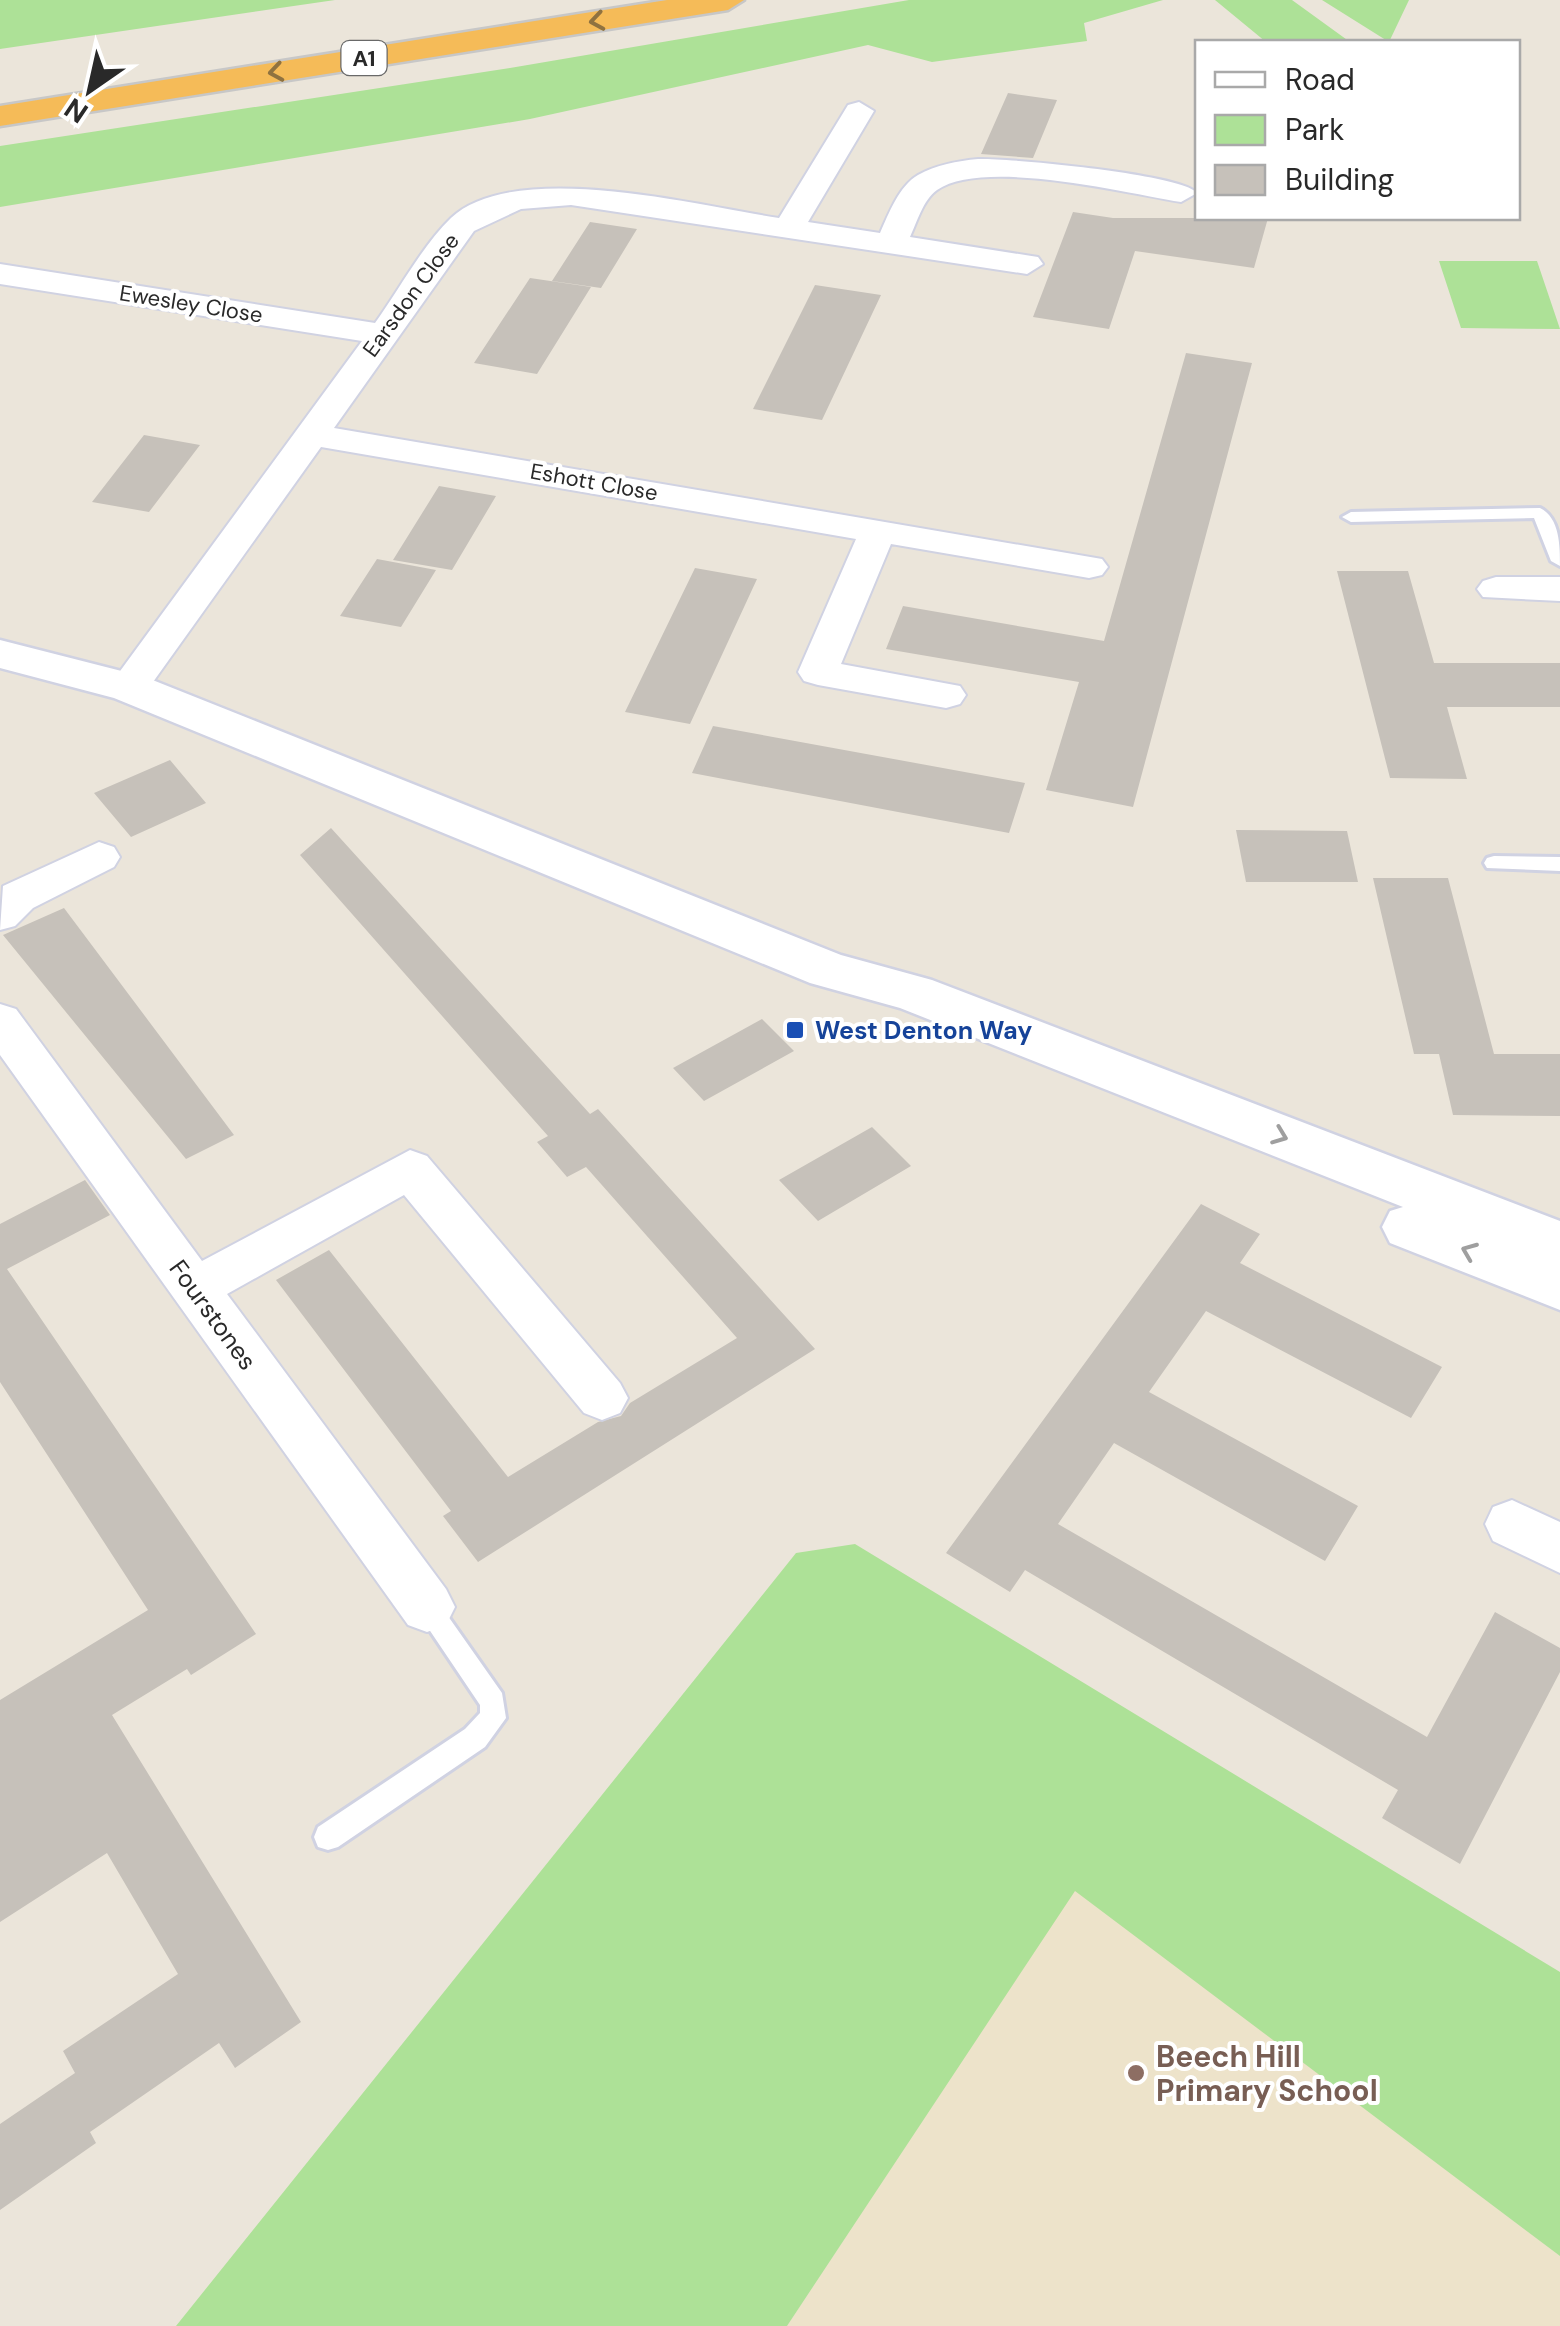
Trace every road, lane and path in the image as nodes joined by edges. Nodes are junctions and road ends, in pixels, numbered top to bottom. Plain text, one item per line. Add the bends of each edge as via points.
1 (555, 0) edge
2 (728, 0) edge
3 (0, 87) edge
4 (858, 111) dead end
5 (0, 116) edge
6 (1181, 193) dead end
7 (788, 229) junction
8 (891, 244) junction
9 (1027, 264) dead end
10 (0, 274) edge
11 (382, 334) junction
12 (310, 434) junction
13 (1350, 516) dead end
14 (878, 531) junction
15 (1560, 561) edge
16 (1089, 567) dead end
17 (1496, 589) dead end
18 (1560, 589) edge
19 (0, 654) edge
20 (129, 688) junction
21 (946, 695) dead end
22 (99, 858) dead end
23 (1494, 863) dead end
24 (1560, 864) edge
25 (0, 915) edge
26 (828, 970) junction
27 (0, 1021) edge
28 (1560, 1244) edge
29 (1560, 1286) edge
30 (194, 1289) junction
31 (602, 1398) dead end
32 (1512, 1524) dead end
33 (1560, 1549) edge
34 (428, 1607) joint
35 (328, 1837) dead end

1 - 3 highway, A1
2 -> 5 highway, A1
4 - 7 street
6 - 8 street via 985,165 949,170 922,186
7 - 8 street, Earsdon Close
7 - 11 street, Earsdon Close via 532,194 463,224
8 - 9 street, Earsdon Close
10 - 11 street, Ewesley Close
11 - 12 street, Earsdon Close
12 - 14 street, Eshott Close
12 - 20 street, Earsdon Close
13 - 15 lane via 1540,514
14 - 16 street, Eshott Close
14 - 21 street via 818,672
17 - 18 street
19 - 20 street
20 - 26 street
22 - 25 street via 18,897
23 - 24 lane
26 -> 28 street via 914,993
29 -> 26 street via 896,1012
27 - 30 street, Fourstones
30 - 31 street via 410,1170
30 - 34 street, Fourstones
32 - 33 street
34 - 35 lane via 492,1702 493,1718 475,1738

